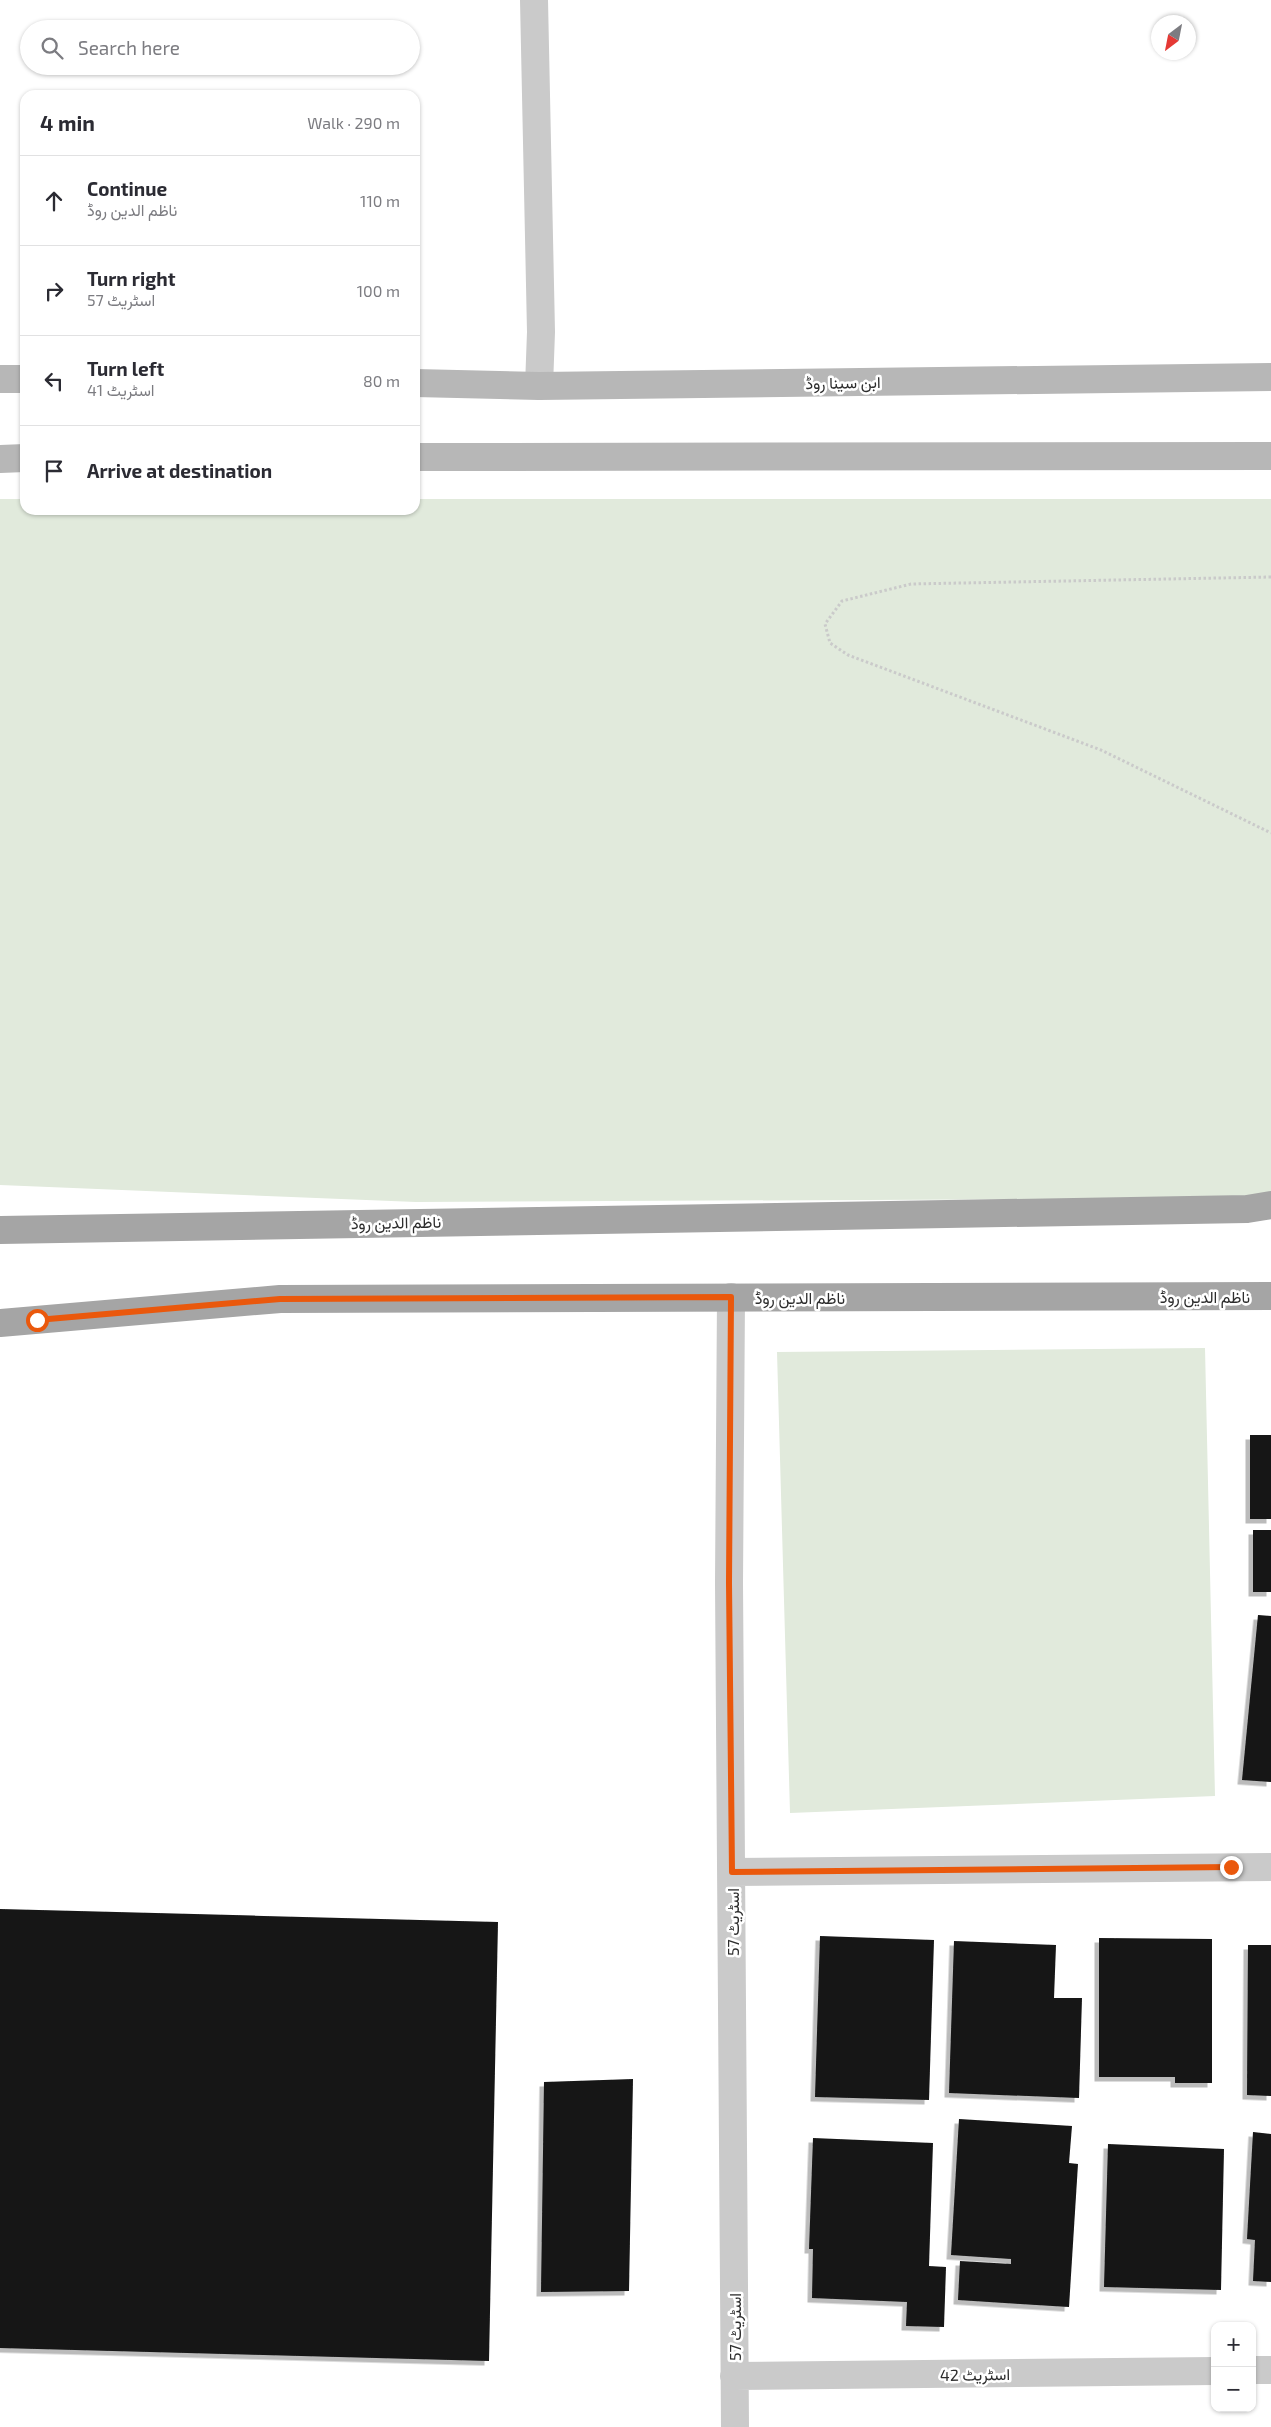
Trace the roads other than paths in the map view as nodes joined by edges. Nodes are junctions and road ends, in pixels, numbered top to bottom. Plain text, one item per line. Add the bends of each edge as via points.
1 (534, 0) edge
2 (1271, 377) edge
3 (0, 378) edge
4 (20, 379) edge
5 (420, 383) edge
6 (539, 386) junction
7 (1271, 456) edge
8 (420, 457) edge
9 (20, 458) edge
10 (0, 459) edge
11 (1263, 1208) edge
12 (0, 1230) edge
13 (1271, 1296) edge
14 (731, 1297) junction
15 (0, 1323) edge
16 (1271, 1867) edge
17 (732, 1872) junction
18 (1256, 2370) edge
19 (1271, 2370) edge
20 (1211, 2371) edge
21 (734, 2376) junction
22 (735, 2427) edge

1 - 6 street via 541,332
2 - 6 main road, ابن سینا روڈ
3 - 4 main road
5 - 6 main road, ابن سینا روڈ
7 - 8 main road
9 - 10 main road
11 - 12 main road, ناظم الدین روڈ
13 - 14 main road, ناظم الدین روڈ
14 - 15 main road, ناظم الدین روڈ via 280,1299
14 - 17 street, اسٹریٹ 57
16 - 17 street
17 - 21 street, اسٹریٹ 57
18 - 19 street
20 - 21 street, اسٹریٹ 42
21 - 22 street, اسٹریٹ 57

